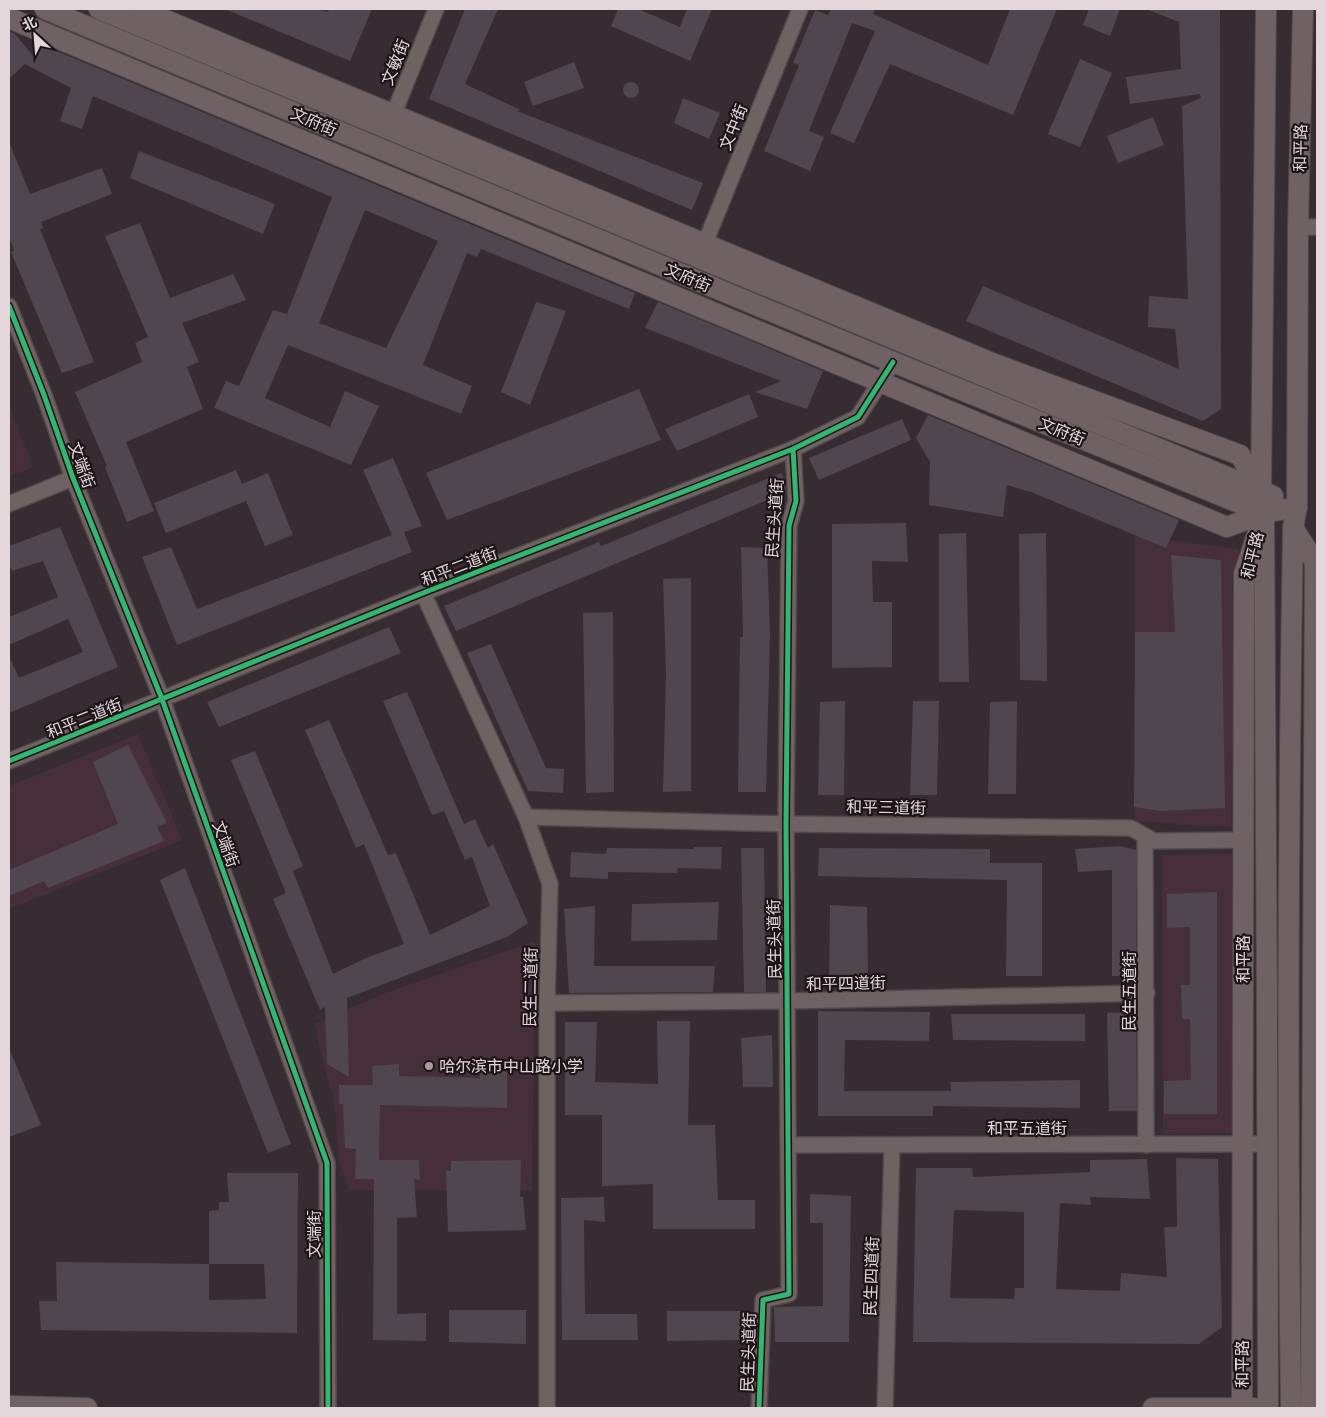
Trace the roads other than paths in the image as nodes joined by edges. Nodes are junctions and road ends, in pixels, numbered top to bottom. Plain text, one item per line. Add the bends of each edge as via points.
1 (45, 9) edge
2 (99, 9) edge
3 (140, 9) edge
4 (436, 9) edge
5 (800, 9) edge
6 (1266, 9) edge
7 (1303, 9) edge
8 (9, 18) edge
9 (391, 121) junction
10 (1308, 227) edge
11 (702, 251) junction
12 (9, 306) edge
13 (892, 362) junction
14 (880, 382) junction
15 (794, 449) junction
16 (73, 478) junction
17 (1261, 491) junction
18 (9, 504) edge
19 (1297, 507) junction
20 (1264, 513) junction
21 (1294, 528) junction
22 (423, 593) junction
23 (1244, 649) junction
24 (1291, 653) junction
25 (162, 699) junction
26 (1266, 706) junction
27 (1316, 711) edge
28 (9, 761) edge
29 (526, 817) junction
30 (786, 824) junction
31 (1145, 837) junction
32 (1243, 840) junction
33 (1146, 993) junction
34 (788, 1001) junction
35 (547, 1003) junction
36 (1287, 1140) junction
37 (1315, 1141) edge
38 (1243, 1144) junction
39 (1266, 1144) junction
40 (789, 1145) junction
41 (892, 1145) junction
42 (1146, 1145) junction
43 (9, 1406) edge
44 (86, 1408) edge
45 (328, 1408) edge
46 (547, 1408) edge
47 (759, 1408) edge
48 (885, 1408) edge
49 (1153, 1408) edge
50 (1242, 1408) edge
51 (1268, 1408) edge
52 (1286, 1408) edge
53 (1305, 1408) edge

1 - 13 main road, 文府街
2 - 9 main road, 文府街
3 - 9 main road, 文府街
4 - 9 street, 文敏街
5 - 11 street, 文中街
6 - 17 main road, 和平路
7 - 10 main road, 和平路
8 - 14 main road
9 - 11 main road, 文府街
10 - 19 main road, 和平路
11 - 17 main road, 文府街
12 - 16 street, 文端街
13 - 14 street, 和平二道街
13 - 20 main road, 文府街
14 - 15 street, 和平二道街 via 858,417
14 - 20 main road via 1228,527
15 - 22 street, 和平二道街
15 - 30 street, 民生头道街 via 796,501 789,526
16 - 18 street
16 - 25 street, 文端街
17 - 19 main road, 文府街
17 - 20 main road, 和平路
19 - 20 main road
19 - 21 main road, 和平路
20 - 23 main road, 和平路 via 1244,574
20 - 26 main road, 和平路
21 - 24 main road, 和平路
21 - 27 main road, 和平路 via 1315,562
22 - 25 street, 和平二道街
22 - 29 street, 民生二道街
23 - 26 main road
23 - 32 main road, 和平路
24 - 27 main road
24 - 36 main road, 和平路
25 - 28 street, 和平二道街
25 - 45 street, 文端街 via 326,1163
26 - 39 main road, 和平路
27 - 37 main road, 和平路
29 - 30 street, 和平三道街
29 - 35 street, 民生二道街 via 550,884
30 - 31 street, 和平三道街 via 1131,828
30 - 34 street, 民生头道街
31 - 32 street, 和平三道街 via 1154,841
31 - 33 street, 民生五道街
32 - 38 main road, 和平路
33 - 34 street, 和平四道街
33 - 42 street, 民生五道街
34 - 35 street, 和平四道街
34 - 40 street, 民生头道街
35 - 46 street, 民生二道街
36 - 37 street
36 - 53 main road, 和平路
37 - 53 main road, 和平路
38 - 39 street, 和平五道街
38 - 42 street, 和平五道街
38 - 50 main road, 和平路
39 - 51 main road, 和平路
40 - 41 street, 和平五道街
40 - 47 street, 民生头道街 via 789,1294 763,1300
41 - 42 street, 和平五道街
41 - 48 street, 民生四道街
43 - 44 main road
49 - 50 main road
50 - 51 main road
51 - 52 main road

